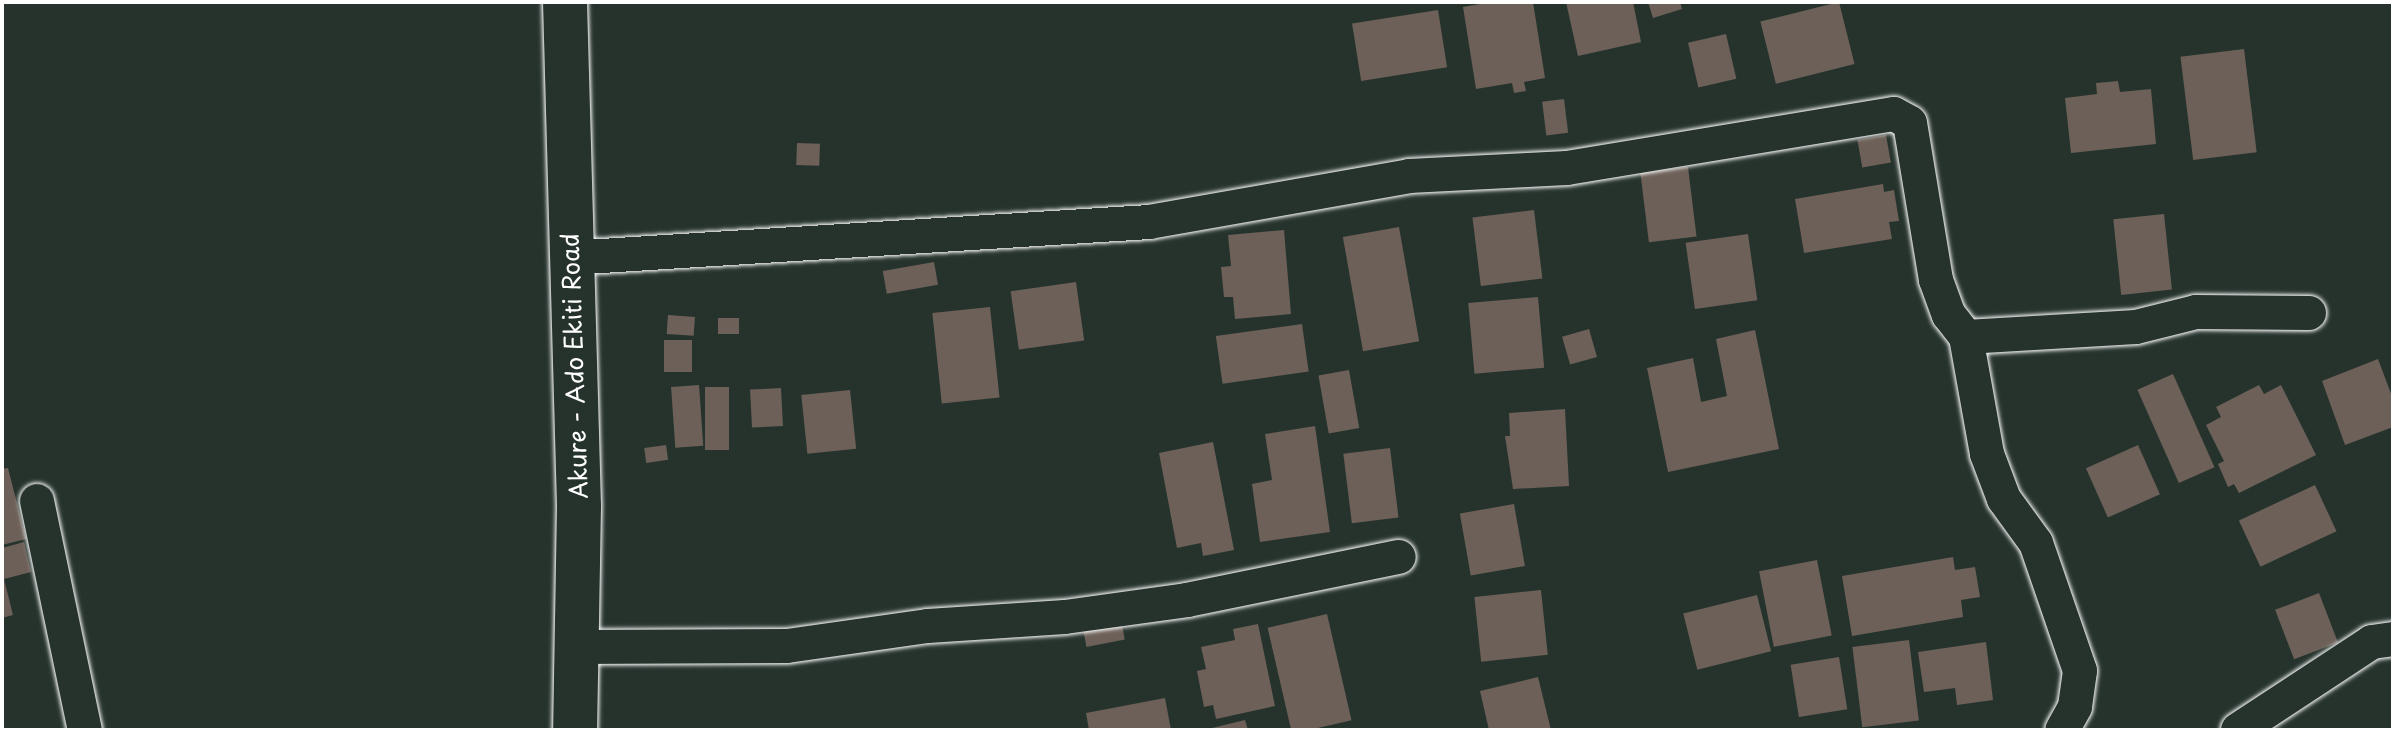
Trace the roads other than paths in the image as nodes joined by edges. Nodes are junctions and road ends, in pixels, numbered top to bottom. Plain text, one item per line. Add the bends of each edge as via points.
1 (565, 2) edge
2 (569, 258) junction
3 (2309, 313) dead end
4 (1966, 337) junction
5 (37, 501) dead end
6 (1399, 557) dead end
7 (2393, 639) edge
8 (577, 647) junction
9 (85, 730) edge
10 (575, 730) edge
11 (2062, 730) edge
12 (2238, 730) edge

1 - 2 main road, Akure - Ado Ekiti Road
2 - 4 street via 1149,222 1409,176 1567,168 1894,114 1910,123 1936,280 1949,315
2 - 8 main road, Akure - Ado Ekiti Road via 579,506
3 - 4 street via 2196,312 2136,327
4 - 11 street via 1987,454 2004,499 2036,543 2080,671 2075,707
5 - 9 street
6 - 8 street via 1187,600 1065,617 928,626 787,646
7 - 12 street via 2372,642
8 - 10 main road, Akure - Ado Ekiti Road

